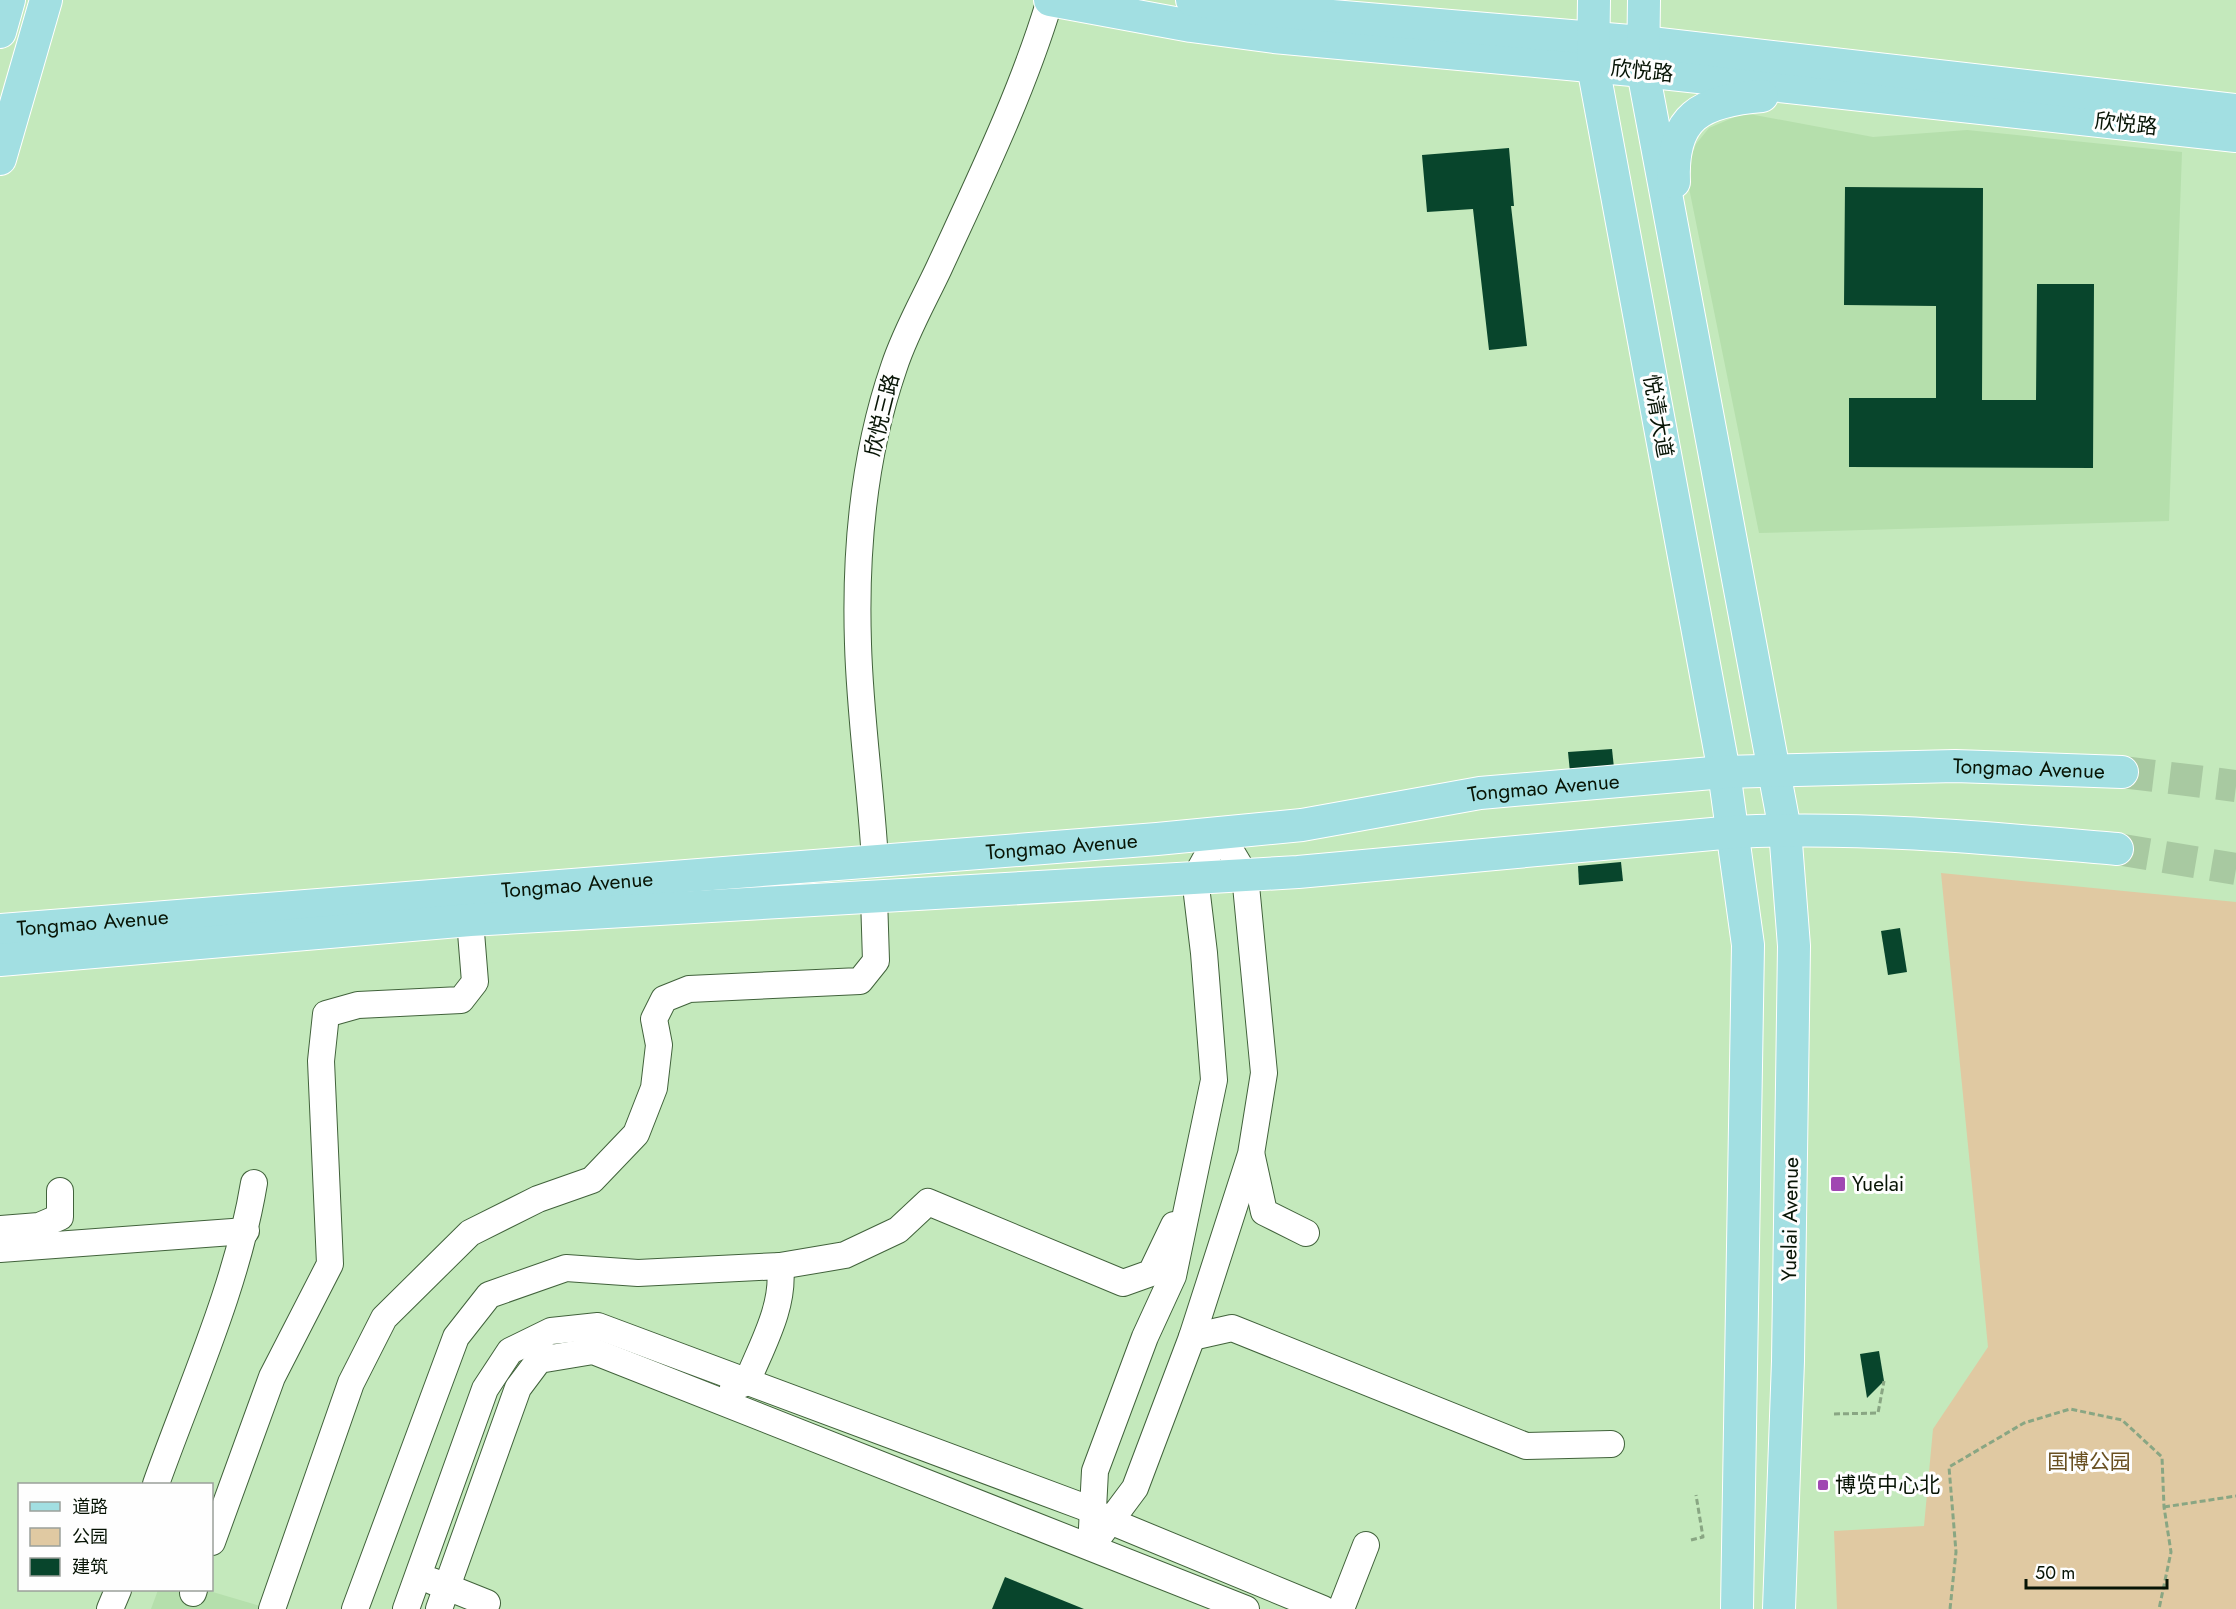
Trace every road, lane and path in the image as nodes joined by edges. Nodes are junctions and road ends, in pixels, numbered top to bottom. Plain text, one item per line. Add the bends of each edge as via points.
1 (9, 0) edge
2 (46, 0) edge
3 (1050, 0) edge
4 (1192, 0) edge
5 (1594, 0) edge
6 (1644, 0) edge
7 (0, 32) edge
8 (1593, 52) junction
9 (1642, 56) junction
10 (1820, 91) junction
11 (2236, 110) edge
12 (2236, 136) edge
13 (0, 159) edge
14 (1677, 255) junction
15 (1774, 769) junction
16 (1724, 772) junction
17 (2122, 772) tunnel mouth
18 (1785, 830) junction
19 (1734, 832) junction
20 (1220, 833) junction
21 (2117, 849) tunnel mouth
22 (875, 861) junction
23 (1245, 875) junction
24 (1195, 878) junction
25 (874, 897) junction
26 (470, 920) junction
27 (0, 930) edge
28 (0, 960) edge
29 (1251, 1154) junction
30 (1195, 1181) junction
31 (254, 1183) dead end
32 (60, 1191) dead end
33 (0, 1229) edge
34 (246, 1231) junction
35 (1306, 1233) dead end
36 (0, 1248) edge
37 (780, 1266) junction
38 (1192, 1337) junction
39 (1884, 1381) dead end
40 (747, 1382) junction
41 (711, 1398) junction
42 (1834, 1414) dead end
43 (1611, 1444) dead end
44 (157, 1483) edge
45 (1696, 1495) dead end
46 (2236, 1496) edge
47 (2164, 1507) junction
48 (1101, 1516) junction
49 (213, 1539) edge
50 (1691, 1540) dead end
51 (1366, 1545) dead end
52 (1091, 1547) junction
53 (418, 1575) junction
54 (118, 1591) edge
55 (443, 1598) edge
56 (487, 1603) dead end
57 (110, 1609) edge
58 (272, 1609) edge
59 (355, 1609) edge
60 (406, 1609) edge
61 (1246, 1609) edge
62 (1323, 1609) edge
63 (1341, 1609) edge
64 (1737, 1609) edge
65 (1779, 1609) edge
66 (1950, 1609) edge
67 (2159, 1609) edge

1 - 7 main road
2 - 13 main road
3 - 8 main road, 欣悦路 via 1274,37
3 - 22 street, 欣悦三路 via 1016,101 894,366 865,487 858,645
4 - 8 main road, 欣悦路
5 - 8 main road, 悦清大道
6 - 9 main road
8 - 9 main road, 欣悦路
8 - 16 main road, 悦清大道
9 - 10 main road, 欣悦路
9 - 11 main road, 欣悦路
9 - 14 main road
10 - 12 main road, 欣悦路
10 - 14 main road via 1715,103 1687,120 1680,133 1674,165
14 - 15 main road
15 - 16 main road, Tongmao Avenue
15 - 17 main road, Tongmao Avenue via 1955,766
15 - 18 main road
16 - 19 main road, 悦清大道
16 - 20 main road, Tongmao Avenue via 1480,793 1302,825
18 - 19 main road, Tongmao Avenue
18 - 21 main road, Tongmao Avenue via 1958,835
18 - 65 main road, Yuelai Avenue via 1794,946 1788,1350
19 - 23 main road, Tongmao Avenue
19 - 64 main road via 1748,945
20 - 22 main road, Tongmao Avenue
20 - 23 street
20 - 24 street
22 - 27 main road, Tongmao Avenue
23 - 24 main road, Tongmao Avenue
23 - 29 street via 1264,1072
24 - 25 main road, Tongmao Avenue
24 - 30 street via 1214,1080
25 - 26 main road, Tongmao Avenue
25 - 58 street via 876,961 860,981 689,989 664,999 654,1019 659,1045 654,1088 636,1134 592,1180 538,1199 470,1233 384,1318 351,1383
26 - 28 main road, Tongmao Avenue
26 - 49 street via 475,982 461,1000 358,1005 326,1014 321,1061 330,1264 272,1377
29 - 35 street via 1264,1212
29 - 38 street
30 - 37 street via 1151,1273 1123,1283 928,1202 898,1230 845,1255
30 - 48 street via 1173,1276 1145,1337 1095,1471
31 - 34 street
32 - 33 street via 60,1217 39,1227
34 - 36 street
34 - 44 street
37 - 40 street via 783,1287
37 - 59 street via 638,1273 566,1268 489,1295 456,1337
38 - 43 street via 1232,1328 1526,1446
38 - 48 street via 1136,1488
39 - 42 path via 1878,1413
40 - 41 street
40 - 48 street
40 - 53 street via 598,1326 551,1331 510,1351 485,1389
41 - 52 street
41 - 55 street via 593,1352 539,1360 518,1388
45 - 50 path via 1703,1537
46 - 47 path
47 - 66 path via 2162,1457 2122,1420 2070,1409 2024,1423 1949,1467 1956,1552
47 - 67 path via 2171,1552
48 - 52 street
48 - 62 street
51 - 63 street
52 - 61 street
53 - 55 street
53 - 60 street
54 - 57 street
55 - 56 street

